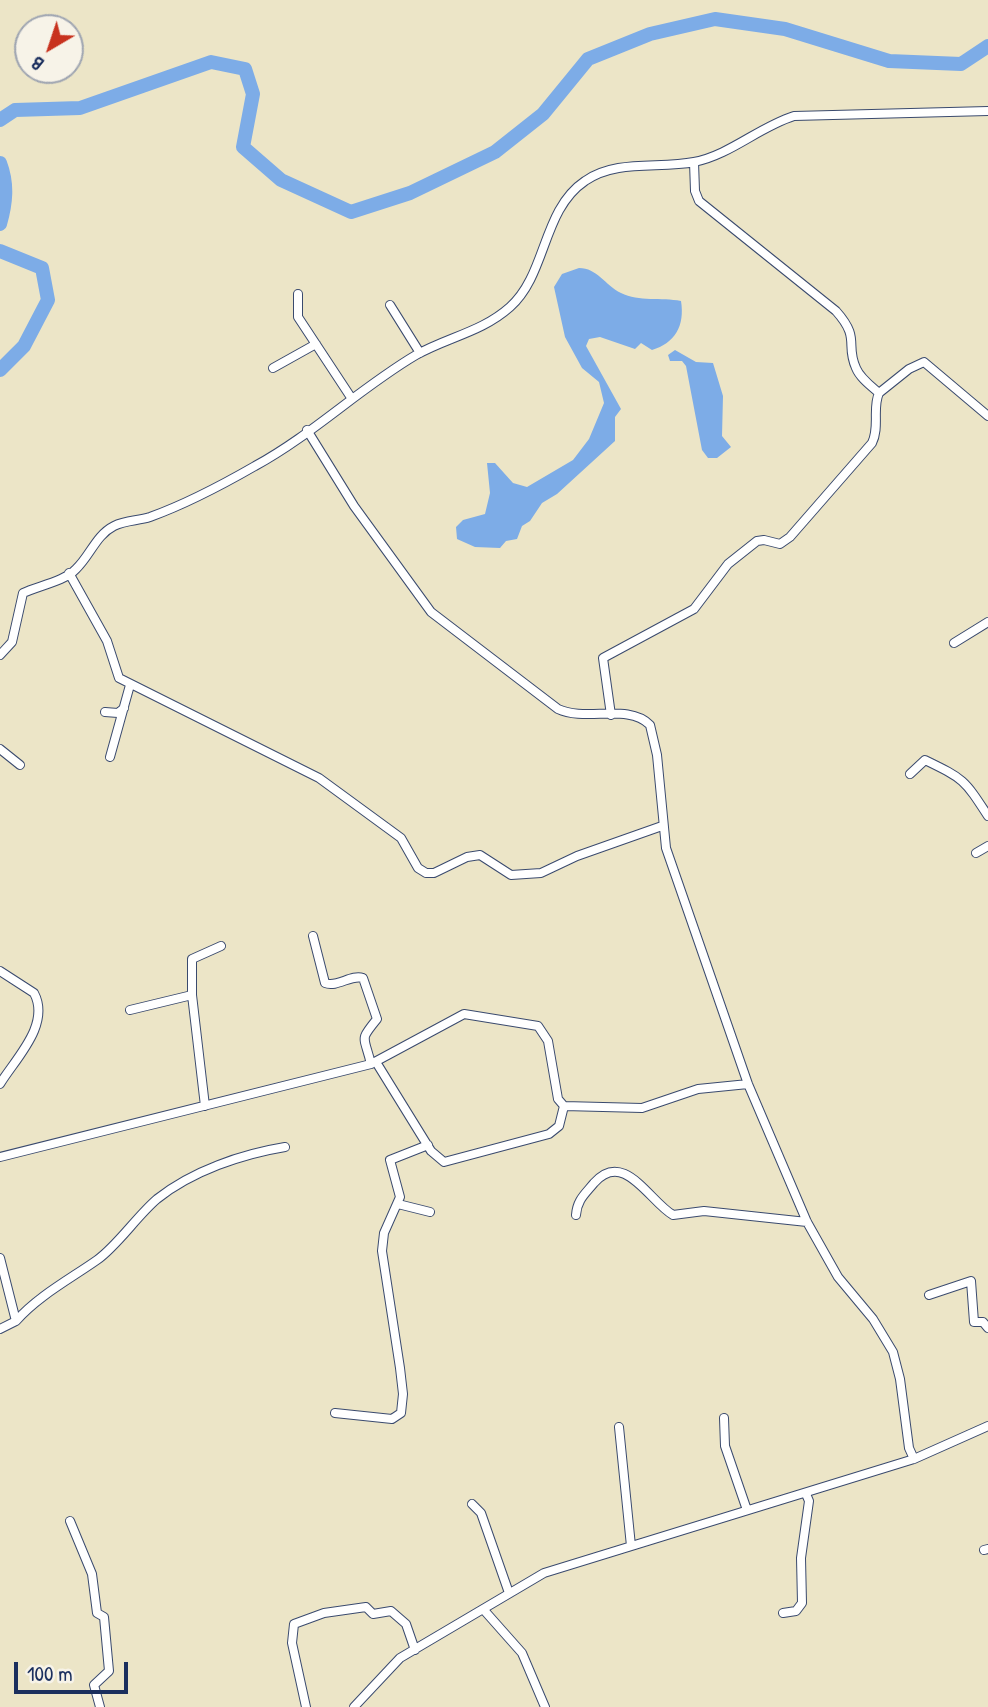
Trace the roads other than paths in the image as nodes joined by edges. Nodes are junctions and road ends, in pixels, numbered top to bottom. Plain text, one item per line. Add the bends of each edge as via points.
1 (988, 111) edge
2 (694, 162) junction
3 (298, 294) dead end
4 (390, 304) dead end
5 (316, 344) junction
6 (420, 353) junction
7 (273, 368) dead end
8 (879, 393) junction
9 (352, 399) junction
10 (988, 416) edge
11 (307, 430) junction
12 (69, 573) junction
13 (988, 622) edge
14 (954, 643) dead end
15 (2, 650) edge
16 (131, 685) junction
17 (124, 708) junction
18 (105, 712) dead end
19 (611, 715) junction
20 (0, 749) edge
21 (110, 757) dead end
22 (20, 765) dead end
23 (910, 774) dead end
24 (988, 816) edge
25 (662, 826) junction
26 (988, 846) edge
27 (976, 853) dead end
28 (313, 936) dead end
29 (221, 946) dead end
30 (0, 971) edge
31 (192, 995) junction
32 (130, 1010) dead end
33 (374, 1063) junction
34 (0, 1084) edge
35 (748, 1084) junction
36 (205, 1106) junction
37 (565, 1106) junction
38 (428, 1145) junction
39 (285, 1147) dead end
40 (0, 1157) edge
41 (398, 1204) junction
42 (430, 1212) dead end
43 (576, 1215) dead end
44 (807, 1222) junction
45 (0, 1258) edge
46 (929, 1295) dead end
47 (16, 1321) junction
48 (988, 1328) edge
49 (0, 1329) edge
50 (335, 1413) dead end
51 (724, 1418) dead end
52 (988, 1426) edge
53 (619, 1427) dead end
54 (914, 1459) junction
55 (806, 1494) junction
56 (472, 1504) dead end
57 (747, 1510) junction
58 (70, 1521) dead end
59 (631, 1546) junction
60 (509, 1593) junction
61 (483, 1609) junction
62 (783, 1613) dead end
63 (415, 1650) junction
64 (100, 1707) edge
65 (306, 1707) edge
66 (354, 1707) edge
67 (545, 1707) edge

1 - 2 street via 794,116
2 - 6 street via 606,171 586,180 564,205 528,282 512,305 486,325
2 - 8 street via 699,201 836,311 853,335 858,373
3 - 5 street via 298,317
4 - 6 street
5 - 7 street
5 - 9 street
6 - 9 street
8 - 10 street via 924,362
8 - 19 street via 872,443 790,537 780,544 757,541 728,564 694,609 603,658
9 - 11 street
11 - 12 street via 257,466 191,499 113,527
11 - 19 street via 354,506 437,618 558,709 575,715
12 - 15 street via 23,593 12,642
12 - 16 street via 107,641 116,676
13 - 14 street
16 - 17 street
16 - 25 street via 327,783 401,838 418,868 426,873 480,855 511,875 541,873
17 - 18 street via 118,713
17 - 21 street
19 - 25 street via 636,715 650,725
20 - 22 street
23 - 24 street via 925,760 959,776
25 - 35 street
26 - 27 street
28 - 33 street via 324,983 363,978 377,1019 365,1031
29 - 31 street via 194,955
30 - 34 street via 34,993 38,1009 29,1045
31 - 32 street
31 - 36 street
33 - 36 street
33 - 37 street via 464,1014 527,1022 538,1026 548,1041 558,1099
33 - 38 street
35 - 37 street via 698,1089 642,1108
35 - 44 street
36 - 40 street
37 - 38 street via 559,1126 543,1136 447,1163 439,1161
38 - 41 street via 390,1160
39 - 47 street via 263,1150 177,1186 157,1199 98,1260 58,1285
41 - 42 street
41 - 50 street via 384,1233 382,1251 402,1409 392,1419
43 - 44 street via 579,1200 602,1174 610,1172 637,1181 673,1215 704,1211
44 - 54 street via 838,1277 893,1352
45 - 47 street
46 - 48 street via 971,1282 974,1322 983,1322
47 - 49 street
51 - 57 street via 725,1446
52 - 54 street
53 - 59 street
54 - 55 street
55 - 57 street
55 - 62 street via 802,1603 796,1611
56 - 60 street via 481,1513
57 - 59 street
58 - 64 street via 92,1574 97,1613 104,1617 109,1671 94,1685
59 - 60 street via 544,1573
60 - 61 street
61 - 63 street
61 - 67 street via 522,1653
63 - 65 street via 406,1624 391,1611 373,1615 366,1607 345,1609 294,1624 292,1643
63 - 66 street via 392,1666

